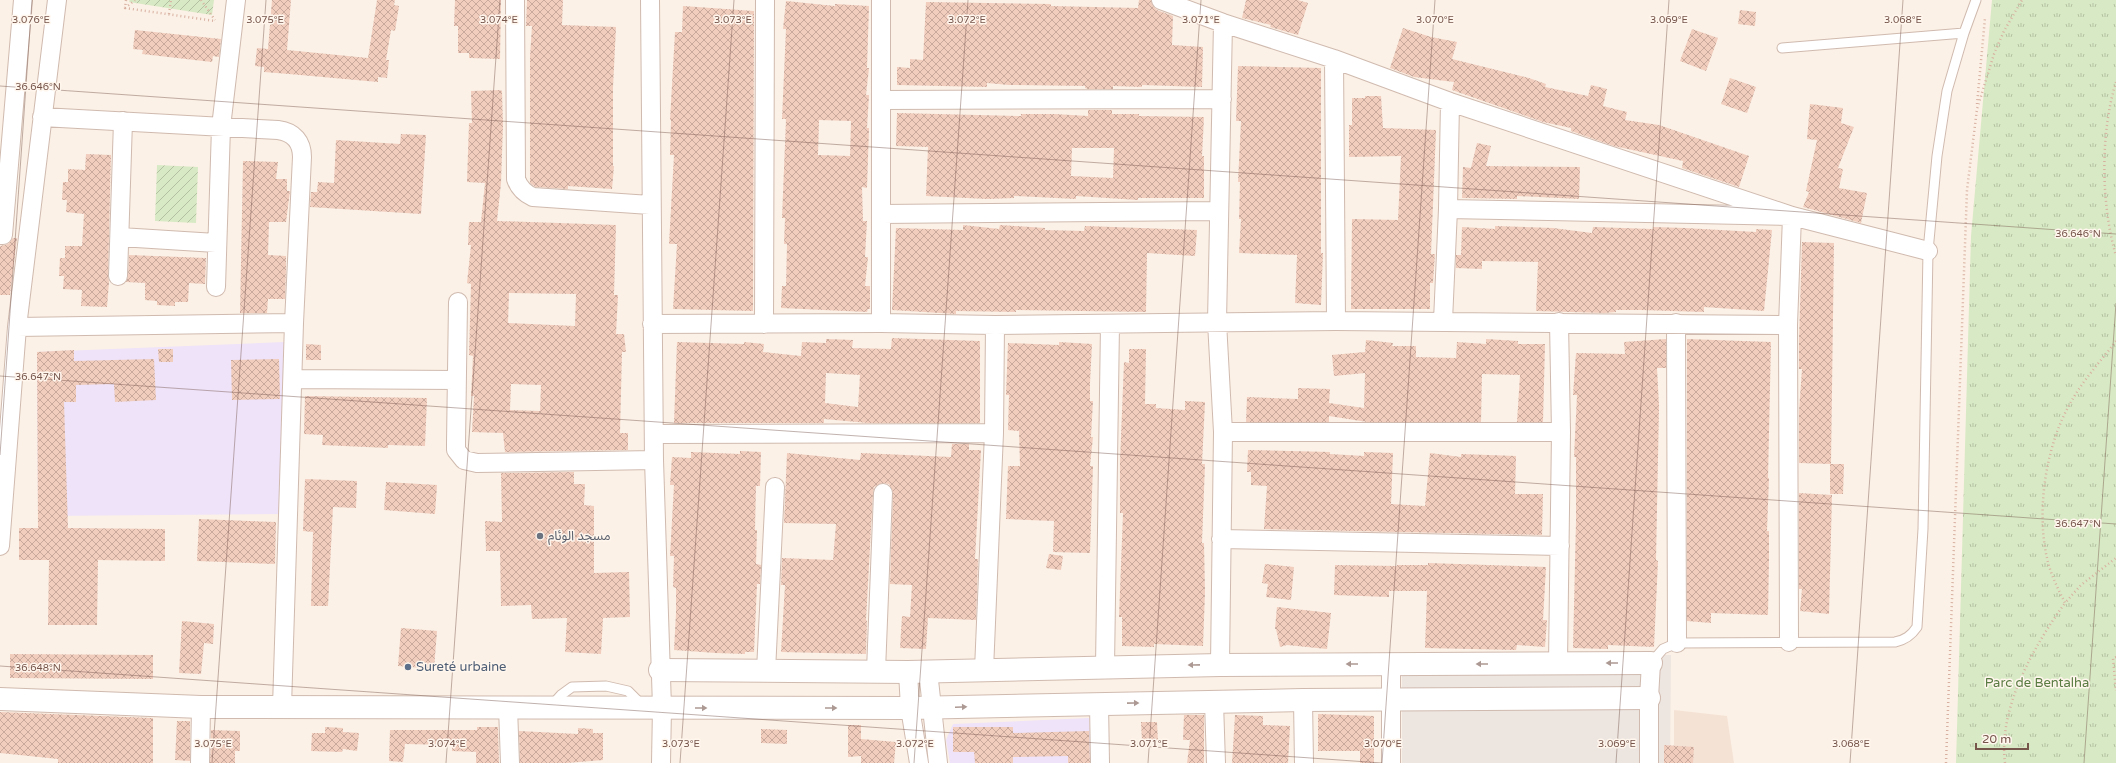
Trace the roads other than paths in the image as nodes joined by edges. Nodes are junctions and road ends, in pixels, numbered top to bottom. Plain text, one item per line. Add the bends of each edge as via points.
1 (23, 0) edge
2 (56, 0) edge
3 (236, 0) edge
4 (515, 0) edge
5 (650, 0) edge
6 (765, 0) edge
7 (881, 0) edge
8 (1161, 0) edge
9 (1976, 0) edge
10 (1223, 23) junction
11 (1964, 33) junction
12 (1782, 48) dead end
13 (1334, 59) junction
14 (1222, 99) junction
15 (882, 100) junction
16 (1450, 102) junction
17 (42, 116) junction
18 (123, 121) junction
19 (221, 127) junction
20 (650, 205) junction
21 (1448, 209) junction
22 (1218, 211) junction
23 (881, 214) junction
24 (1792, 216) junction
25 (28, 234) junction
26 (2, 235) edge
27 (120, 237) junction
28 (216, 243) junction
29 (1928, 251) junction
30 (118, 276) dead end
31 (216, 287) dead end
32 (458, 302) dead end
33 (1336, 321) junction
34 (1443, 321) junction
35 (1217, 322) junction
36 (1559, 322) junction
37 (294, 323) junction
38 (881, 323) junction
39 (1676, 323) junction
40 (652, 324) junction
41 (764, 324) junction
42 (1110, 324) junction
43 (995, 325) junction
44 (1788, 325) junction
45 (17, 327) junction
46 (293, 378) junction
47 (457, 380) junction
48 (1223, 432) junction
49 (1560, 432) junction
50 (994, 433) junction
51 (654, 434) junction
52 (654, 460) junction
53 (775, 487) dead end
54 (883, 493) dead end
55 (1221, 539) junction
56 (0, 546) edge
57 (1560, 546) junction
58 (1789, 642) junction
59 (1677, 643) junction
60 (1651, 663) junction
61 (1391, 664) junction
62 (1558, 664) junction
63 (1220, 665) junction
64 (1104, 667) junction
65 (660, 670) junction
66 (984, 670) junction
67 (766, 671) junction
68 (876, 671) junction
69 (918, 671) junction
70 (1649, 698) junction
71 (0, 699) edge
72 (1391, 699) junction
73 (1303, 700) junction
74 (1214, 702) junction
75 (1098, 703) junction
76 (201, 707) junction
77 (282, 707) junction
78 (508, 707) junction
79 (653, 707) junction
80 (921, 708) junction
81 (200, 763) edge
82 (510, 763) edge
83 (661, 763) edge
84 (919, 763) edge
85 (938, 763) edge
86 (1100, 763) edge
87 (1216, 763) edge
88 (1304, 763) edge
89 (1391, 763) edge
90 (1650, 763) edge

1 - 26 street
2 - 17 street
3 - 19 street
4 - 20 street via 518,185 527,195 533,197
5 - 20 street
6 - 41 street
7 - 15 street
8 - 10 street
9 - 11 lane
10 - 13 street
10 - 14 street
11 - 12 lane
11 - 29 lane via 1941,122
13 - 16 street
13 - 33 street
14 - 15 street
14 - 22 street
15 - 23 street
16 - 21 street
16 - 24 street
17 - 18 street
17 - 25 street
18 - 19 street
18 - 27 street
19 - 28 street
19 - 37 street via 285,131 300,144 302,157
20 - 40 street
21 - 24 street
21 - 34 street
22 - 23 street
22 - 35 street
23 - 38 street
24 - 29 street
24 - 44 street
25 - 26 street
25 - 45 street
27 - 28 street
27 - 30 street
28 - 31 street
29 - 58 lane via 1923,529 1917,626 1904,640 1895,642
32 - 47 street
33 - 34 street
33 - 35 street
34 - 36 street
35 - 42 street
35 - 48 street
36 - 39 street
36 - 49 street
37 - 45 street
37 - 46 street
38 - 41 street
38 - 43 street
39 - 44 street
39 - 59 street
40 - 41 street
40 - 51 street
42 - 43 street
42 - 64 street
43 - 50 street
44 - 58 street
45 - 56 street
46 - 47 street
46 - 77 street
47 - 52 street via 456,450 470,463
48 - 49 street
48 - 55 street
49 - 57 street
50 - 51 street
50 - 66 street
51 - 52 street
52 - 65 street
53 - 67 street
54 - 68 street
55 - 57 street
55 - 63 street
57 - 62 street
58 - 59 lane
59 - 60 lane via 1662,649
60 -> 62 street
60 - 70 street
62 -> 61 street
61 -> 63 street
61 - 72 street
63 -> 64 street
64 - 66 street
65 - 67 street
65 - 79 street
66 - 69 street
67 - 68 street
68 - 69 street
69 - 80 street
70 - 72 street
70 - 90 street
71 - 76 street
72 - 73 street
72 - 89 street
73 - 74 street
73 - 88 street
75 -> 74 street
74 - 87 street
80 -> 75 street
75 - 86 street
76 - 77 street
76 - 81 street
77 - 78 street
78 - 79 street
78 - 82 street
79 -> 80 street
79 - 83 street
80 - 84 street
80 - 85 street

